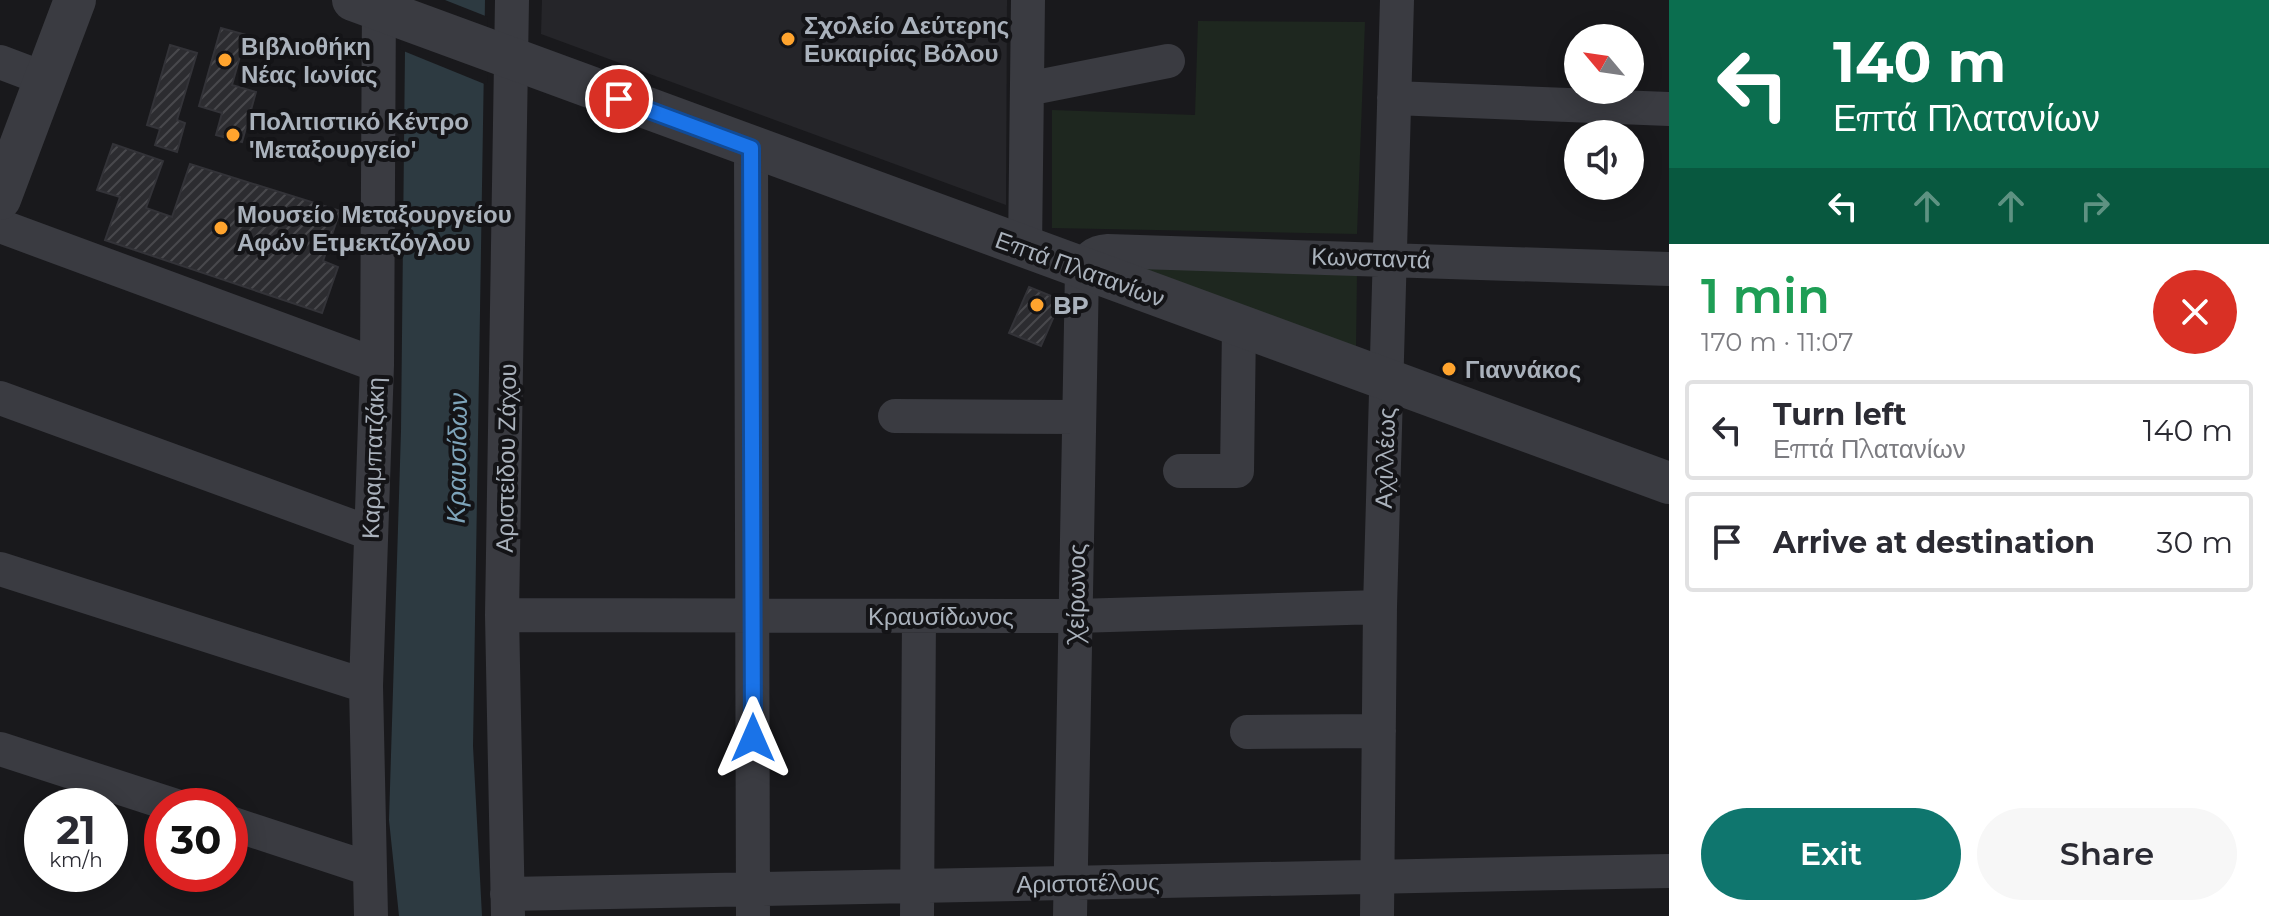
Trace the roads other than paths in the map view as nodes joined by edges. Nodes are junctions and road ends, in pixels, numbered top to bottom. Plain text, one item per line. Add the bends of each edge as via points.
1 (75, 0) edge
2 (512, 0) edge
3 (1028, 0) edge
4 (1397, 0) edge
5 (375, 6) edge
6 (502, 56) junction
7 (1168, 61) dead end
8 (0, 62) edge
9 (45, 79) junction
10 (1027, 89) junction
11 (1394, 98) junction
12 (1669, 109) edge
13 (751, 148) junction
14 (0, 199) edge
15 (0, 226) edge
16 (1025, 249) junction
17 (1390, 258) junction
18 (1669, 269) edge
19 (1082, 270) junction
20 (1239, 327) junction
21 (377, 365) junction
22 (1387, 381) junction
23 (0, 398) edge
24 (895, 416) dead end
25 (1079, 417) junction
26 (1180, 471) dead end
27 (1669, 483) edge
28 (370, 533) junction
29 (0, 569) edge
30 (1380, 607) junction
31 (502, 615) junction
32 (919, 616) junction
33 (1076, 616) junction
34 (753, 617) junction
35 (366, 686) junction
36 (1379, 731) junction
37 (1247, 732) dead end
38 (0, 749) edge
39 (144, 796) edge
40 (248, 829) edge
41 (367, 868) junction
42 (1669, 871) edge
43 (1378, 877) junction
44 (1070, 900) edge
45 (917, 901) edge
46 (753, 903) edge
47 (507, 905) edge
48 (371, 916) edge
49 (1377, 916) edge

1 - 9 street
2 - 6 street, Αριστείδου Ζάχου
3 - 10 street
4 - 11 street, Αχιλλέως
5 - 6 street, Επτά Πλατανίων
5 - 21 street, Καραμπατζάκη
6 - 13 street, Επτά Πλατανίων
6 - 31 street, Αριστείδου Ζάχου
7 - 10 street
8 - 9 street
9 - 14 street
10 - 16 street
11 - 12 street
11 - 17 street, Αχιλλέως
13 - 16 street, Επτά Πλατανίων
13 - 34 street
15 - 21 street
16 - 19 street, Επτά Πλατανίων
17 - 18 street, Κωνσταντά
17 - 19 street, Κωνσταντά via 1108,251 1096,252
17 - 22 street, Αχιλλέως
19 - 20 street, Επτά Πλατανίων
19 - 25 street, Χείρωνος
20 - 22 street, Επτά Πλατανίων
20 - 26 street via 1237,471
21 - 28 street, Καραμπατζάκη
22 - 27 street, Επτά Πλατανίων
22 - 30 street, Αχιλλέως
23 - 28 street
24 - 25 street
25 - 33 street, Χείρωνος
28 - 35 street, Καραμπατζάκη
29 - 35 street
30 - 33 street, Κραυσίδωνος
30 - 36 street, Αχιλλέως
31 - 34 street, Κραυσίδωνος
31 - 47 street, Αριστείδου Ζάχου
32 - 33 street, Κραυσίδωνος
32 - 34 street, Κραυσίδωνος
32 - 45 street
33 - 44 street, Χείρωνος
34 - 46 street
35 - 41 street, Καραμπατζάκη
36 - 37 street
36 - 43 street, Αχιλλέως
38 - 39 street
40 - 41 street
41 - 48 street, Καραμπατζάκη
42 - 43 street, Αριστοτέλους
43 - 44 street, Αριστοτέλους
43 - 49 street, Αχιλλέως
44 - 45 street, Αριστοτέλους
45 - 46 street, Αριστοτέλους
46 - 47 street, Αριστοτέλους

